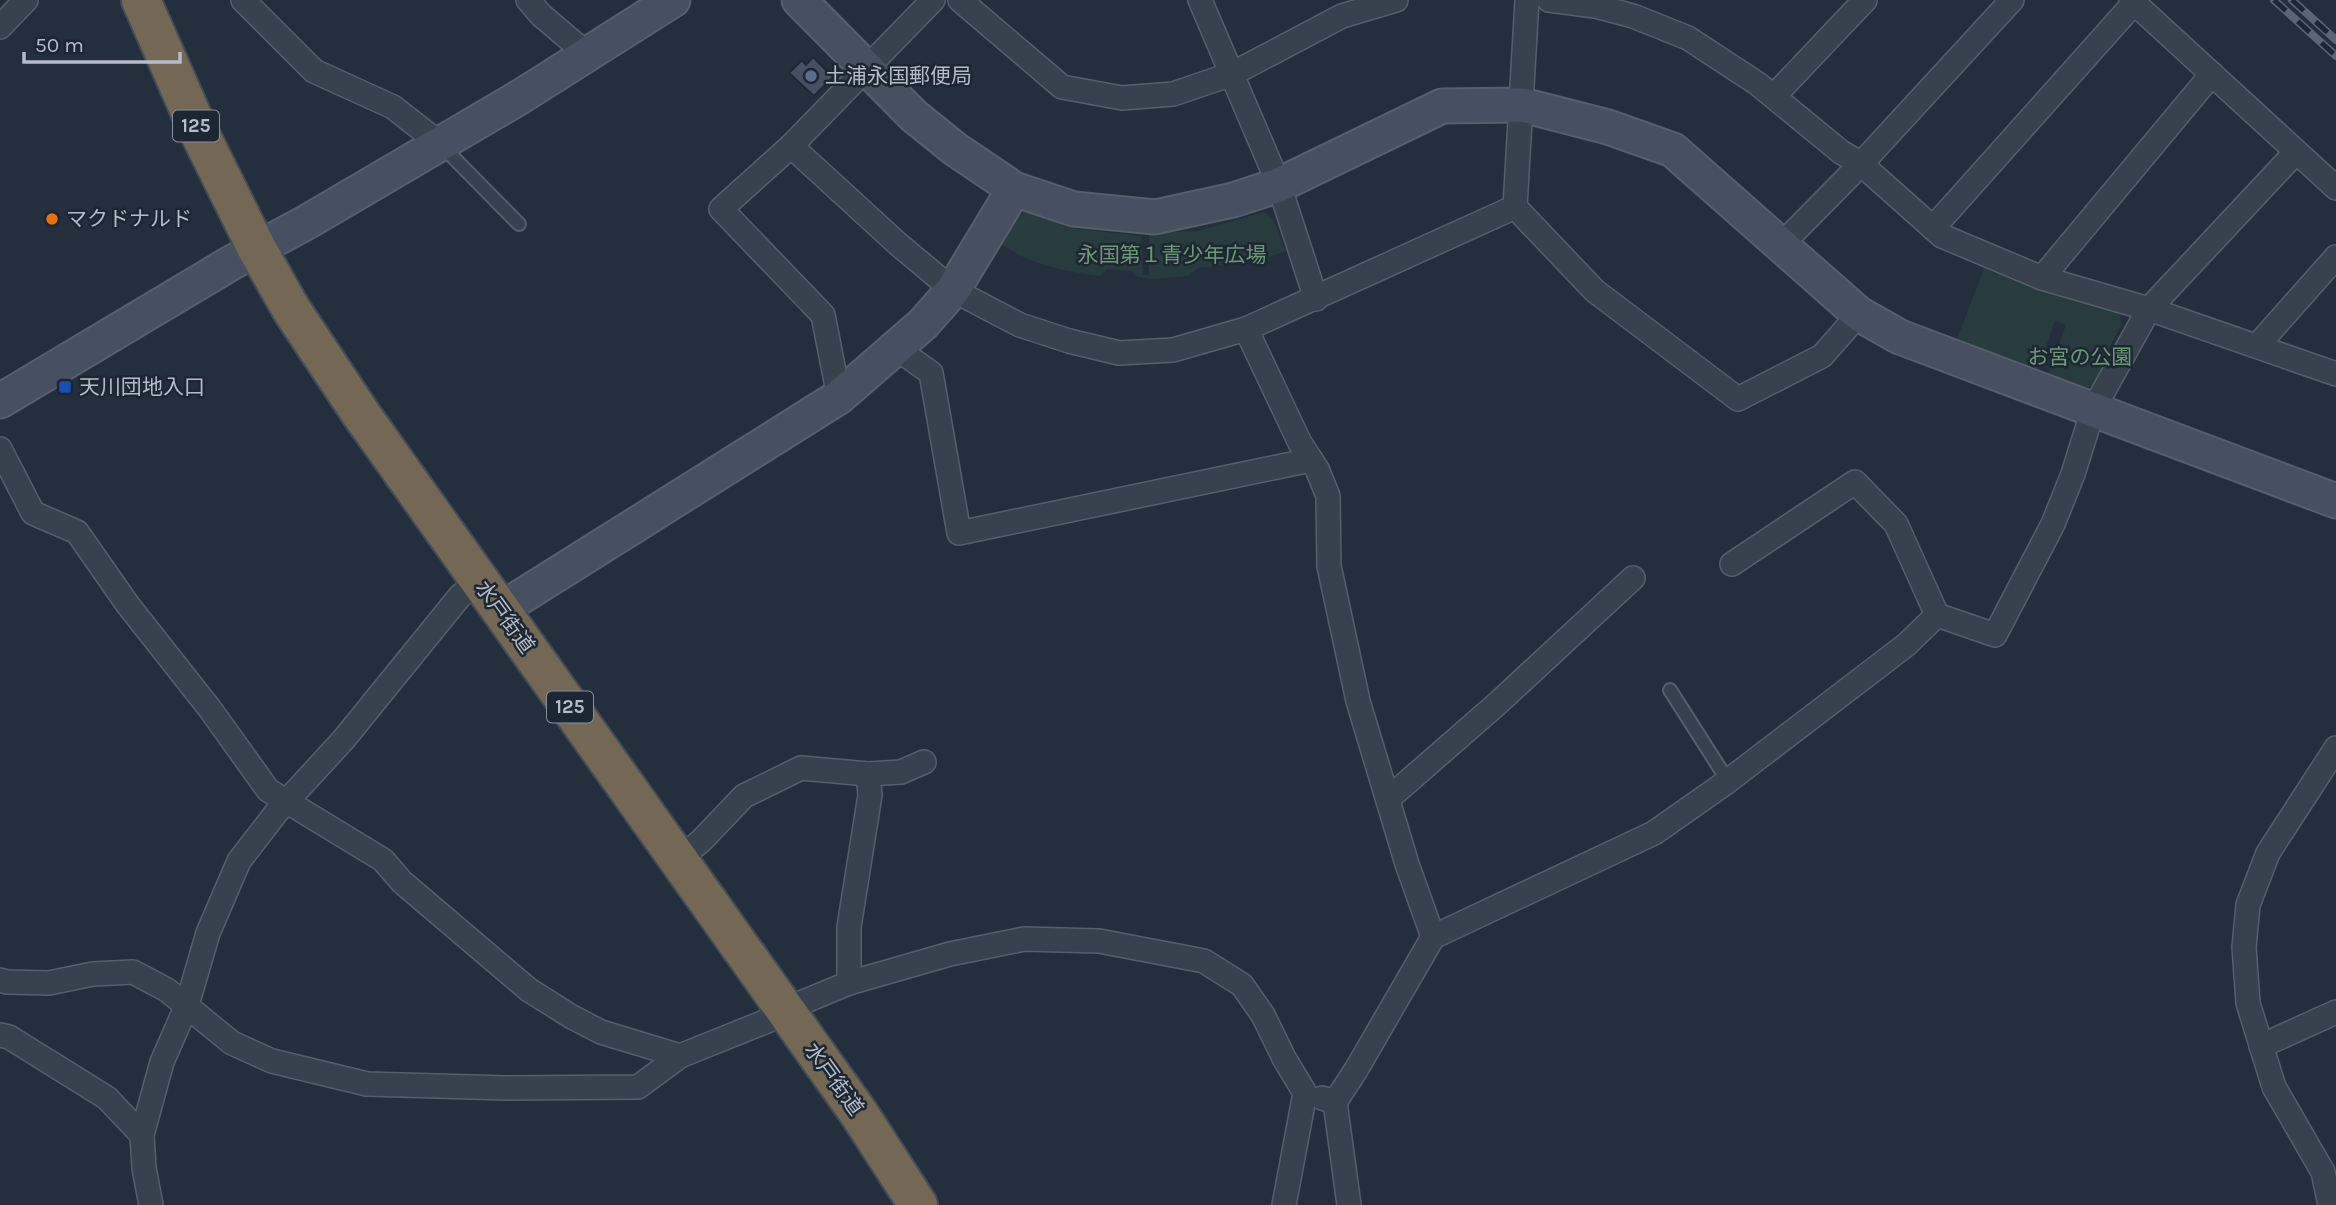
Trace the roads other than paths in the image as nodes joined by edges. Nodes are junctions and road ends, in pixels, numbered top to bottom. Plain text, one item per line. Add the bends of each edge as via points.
1 (26, 0) edge
2 (141, 0) edge
3 (243, 0) edge
4 (528, 0) edge
5 (673, 0) edge
6 (799, 0) edge
7 (933, 0) edge
8 (960, 0) edge
9 (1200, 0) edge
10 (1396, 0) edge
11 (1527, 0) edge
12 (1549, 0) edge
13 (1865, 0) edge
14 (2012, 0) edge
15 (2132, 2) edge
16 (0, 27) edge
17 (587, 55) junction
18 (867, 70) junction
19 (1232, 74) junction
20 (2212, 74) junction
21 (1773, 96) junction
22 (1522, 105) junction
23 (439, 143) junction
24 (791, 146) junction
25 (2297, 152) junction
26 (1861, 164) junction
27 (1279, 185) junction
28 (2336, 188) edge
29 (1014, 189) junction
30 (1515, 206) junction
31 (519, 225) dead end
32 (1933, 228) junction
33 (1780, 246) junction
34 (257, 249) junction
35 (2336, 257) edge
36 (2042, 278) junction
37 (953, 290) junction
38 (1316, 299) junction
39 (2149, 309) junction
40 (1859, 314) junction
41 (1246, 329) junction
42 (2257, 346) junction
43 (896, 348) junction
44 (2336, 374) edge
45 (839, 397) junction
46 (0, 401) edge
47 (2093, 410) junction
48 (0, 449) edge
49 (1311, 460) junction
50 (2336, 501) edge
51 (1732, 564) dead end
52 (1633, 578) dead end
53 (490, 595) junction
54 (1937, 615) junction
55 (1670, 690) dead end
56 (2336, 748) edge
57 (924, 762) dead end
58 (868, 774) junction
59 (1728, 781) junction
60 (1388, 799) junction
61 (286, 802) junction
62 (678, 860) junction
63 (1433, 937) junction
64 (849, 983) junction
65 (2, 988) edge
66 (187, 1005) junction
67 (784, 1010) junction
68 (2336, 1012) edge
69 (0, 1035) edge
70 (2261, 1046) junction
71 (680, 1056) junction
72 (1305, 1093) junction
73 (1335, 1102) junction
74 (142, 1135) junction
75 (151, 1205) edge
76 (918, 1205) edge
77 (1284, 1205) edge
78 (1349, 1205) edge
79 (2330, 1205) edge

1 - 16 street
2 - 34 highway, 水戸街道 / 125
3 - 23 street via 314,71 393,107
4 - 17 street
5 - 17 street
6 - 18 street
7 - 18 street
8 - 19 street via 1062,87 1122,98 1173,94
9 - 19 street
10 - 19 street via 1342,16
11 - 22 street
12 - 21 street via 1633,16 1688,38
13 - 21 street
14 - 26 street
15 - 20 street
15 - 32 street
17 - 23 street
18 - 24 street
18 - 29 street via 914,116
19 - 27 street
20 - 25 street
20 - 36 street
21 - 26 street
22 - 27 street via 1443,106
22 - 30 street
22 - 33 street via 1673,150
23 - 31 lane
23 - 34 street
24 - 37 street
24 - 45 street via 721,209 823,315
25 - 28 street
25 - 39 street
26 - 32 street
26 - 33 street
27 - 29 street via 1155,217 1074,209
27 - 38 street
29 - 37 street
30 - 38 street
30 - 40 street via 1595,291 1738,399 1822,356
32 - 36 street via 1942,236
33 - 40 street
34 - 46 street
34 - 53 highway, 水戸街道 / 125 via 354,404
35 - 42 street
36 - 39 street
37 - 41 street via 1020,326 1119,354 1173,350
37 - 43 street
38 - 41 street
39 - 42 street
39 - 47 street
40 - 47 street via 1900,337
41 - 49 street
42 - 44 street
43 - 45 street
43 - 49 street via 931,373 959,533
45 - 53 street
47 - 50 street
47 - 54 street via 2053,524 1995,635
48 - 61 street via 33,513 77,532 268,790
49 - 60 street via 1328,496 1329,566 1357,702
51 - 54 street via 1856,482 1896,524
52 - 60 street
53 - 61 street via 460,596 344,739
53 - 62 highway, 水戸街道 / 125
54 - 59 street via 1906,645
55 - 59 lane
56 - 70 street via 2268,853 2248,905 2244,947 2248,1003
57 - 58 street via 901,772
58 - 62 street via 801,768 744,796
58 - 64 street via 870,795 849,927
59 - 63 street via 1654,833
60 - 63 street
61 - 66 street via 239,861 208,933
61 - 71 street via 383,860 402,882 529,990 601,1032
62 - 67 highway, 水戸街道 / 125
63 - 73 street
64 - 67 street
64 - 72 street via 1024,939 1099,941 1205,961 1242,985
65 - 66 street via 133,972
66 - 71 street via 232,1043 272,1061 367,1084 638,1087
66 - 74 street via 162,1062
67 - 71 street
67 - 76 highway, 水戸街道 / 125
68 - 70 street
69 - 74 street via 107,1098
70 - 79 street via 2274,1087 2323,1172
72 - 73 street
72 - 77 street
73 - 78 street
74 - 75 street

